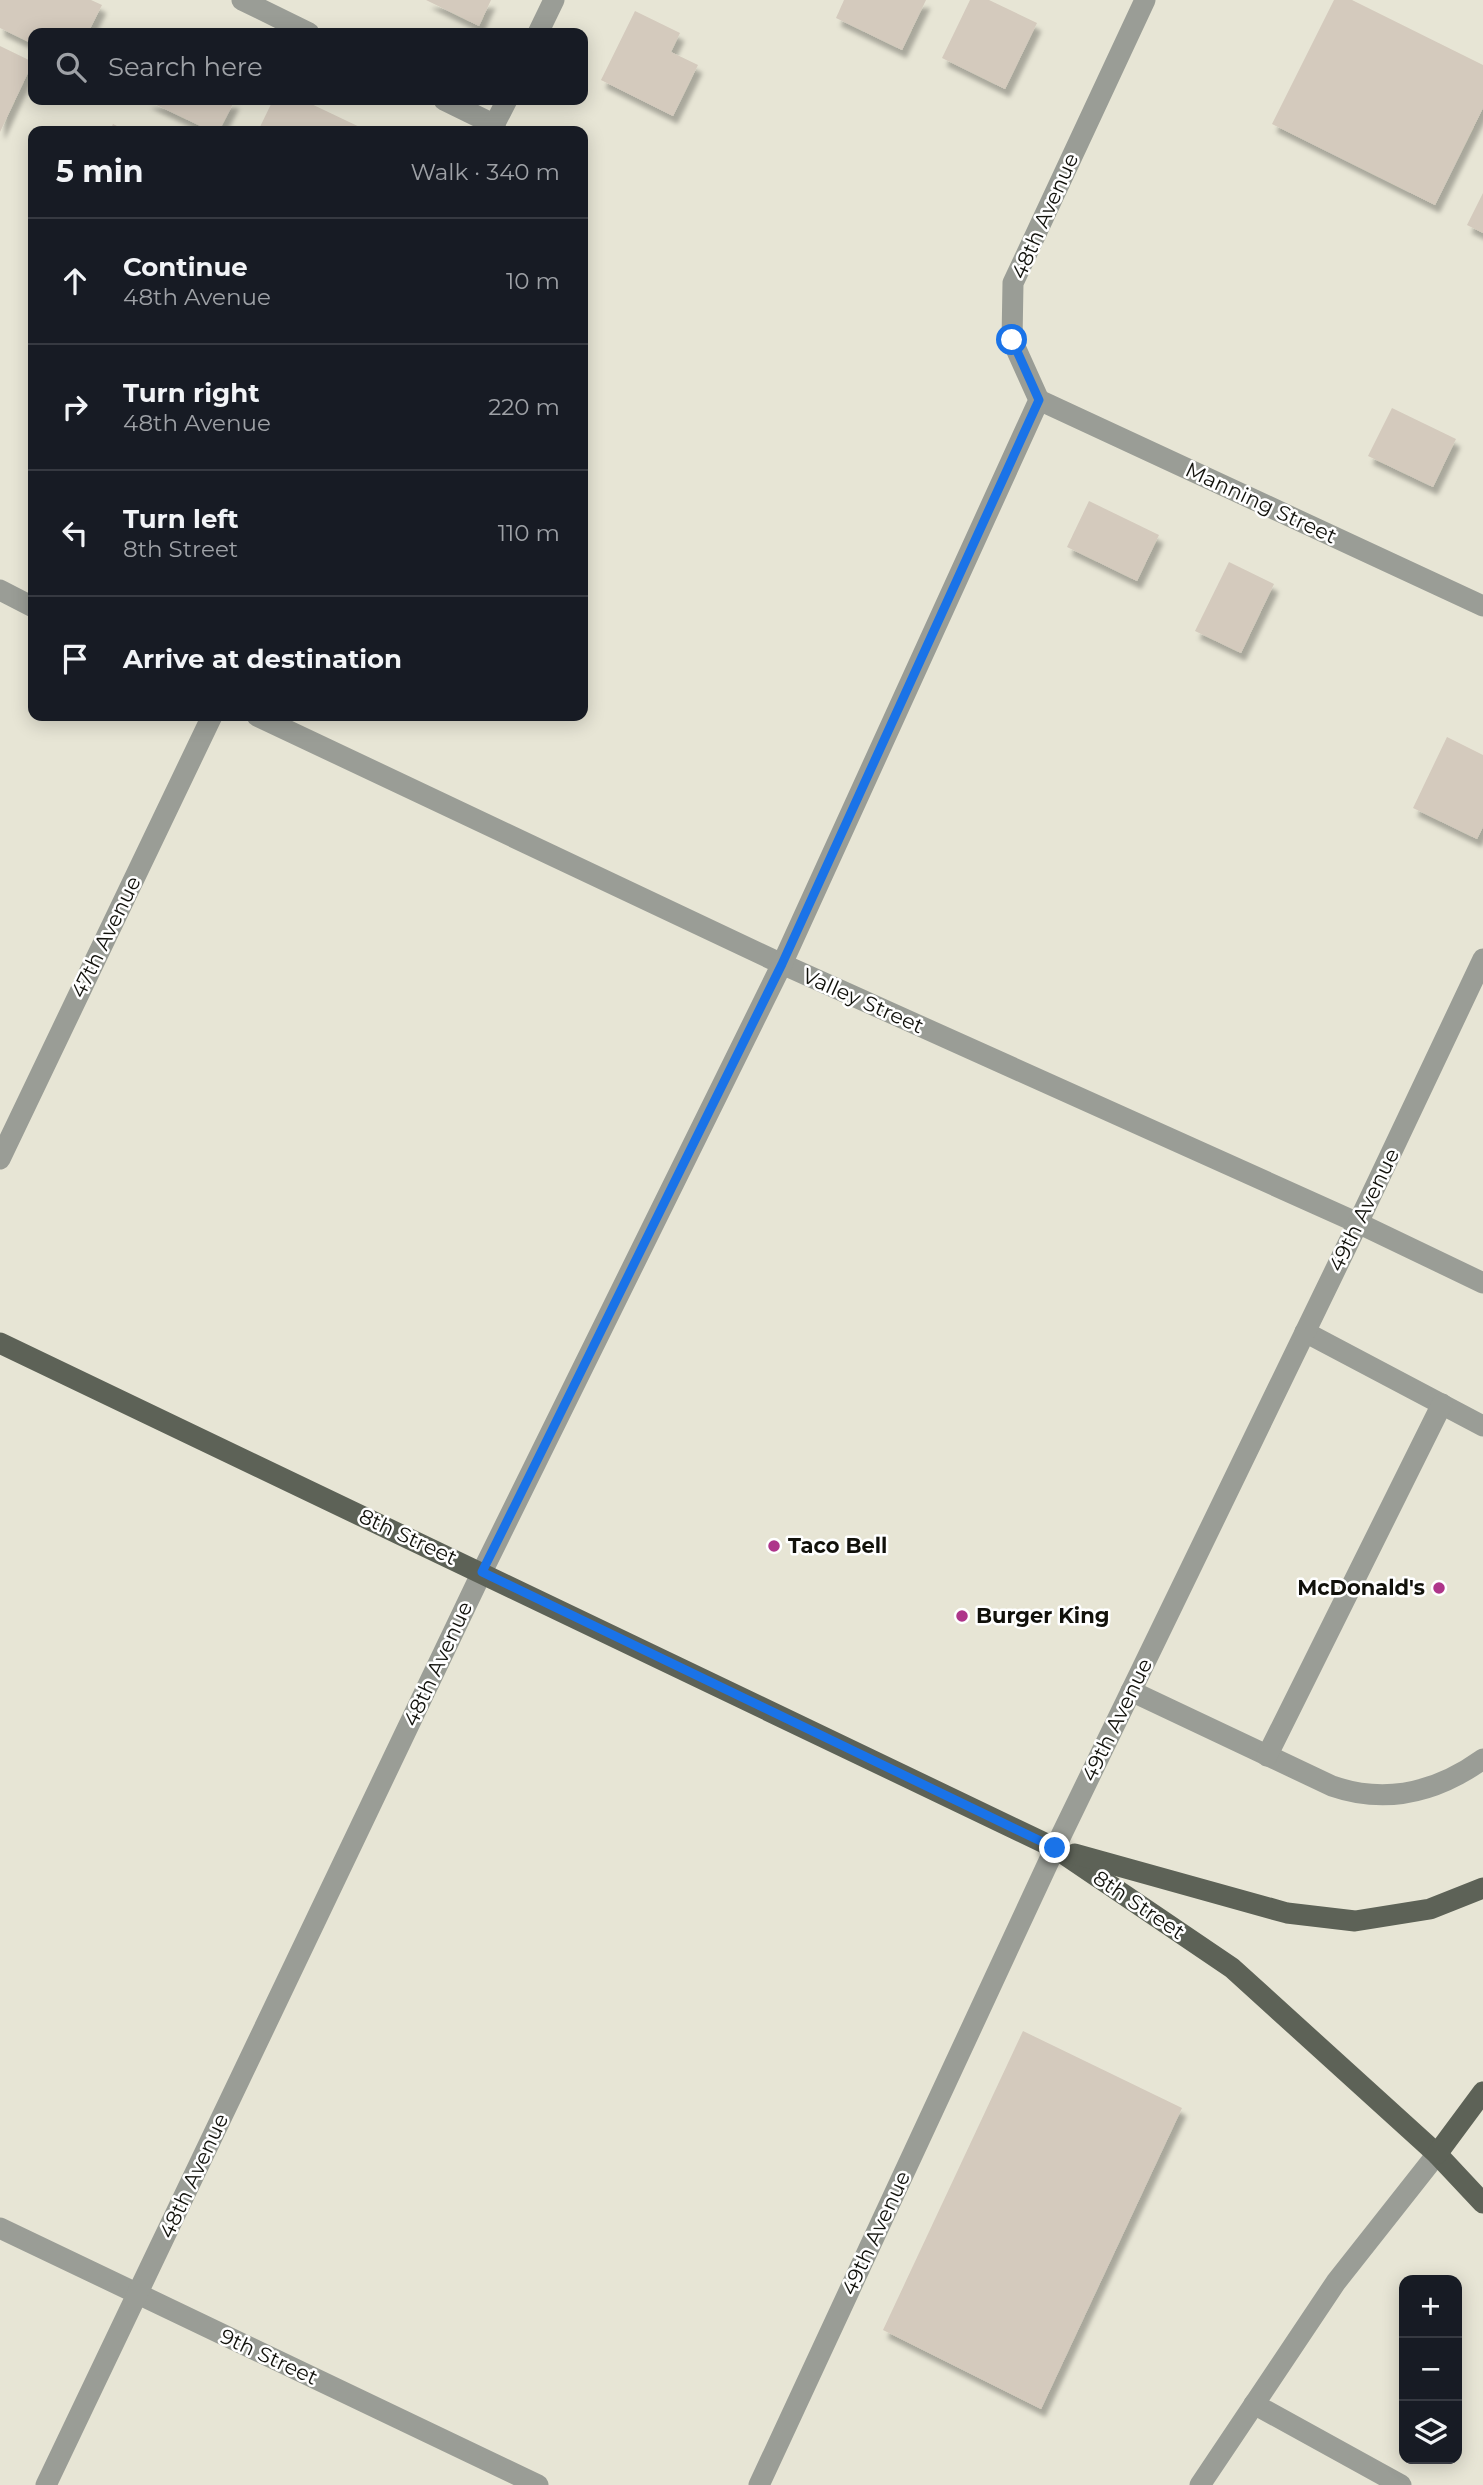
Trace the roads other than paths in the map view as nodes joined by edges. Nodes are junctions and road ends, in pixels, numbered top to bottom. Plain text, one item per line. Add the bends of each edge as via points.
1 (242, 0) edge
2 (554, 0) edge
3 (1137, 3) edge
4 (299, 28) edge
5 (540, 28) edge
6 (453, 105) edge
7 (504, 105) edge
8 (490, 126) edge
9 (494, 126) edge
10 (1039, 400) junction
11 (0, 590) edge
12 (28, 604) edge
13 (1483, 606) edge
14 (210, 721) edge
15 (268, 721) edge
16 (1483, 959) edge
17 (782, 964) junction
18 (0, 1159) edge
19 (1358, 1223) junction
20 (1483, 1283) edge
21 (1305, 1332) junction
22 (0, 1343) edge
23 (1442, 1404) junction
24 (1483, 1426) edge
25 (482, 1572) junction
26 (1131, 1691) junction
27 (1268, 1756) junction
28 (1483, 1759) edge
29 (1055, 1848) junction
30 (1483, 1888) edge
31 (1483, 2092) edge
32 (1437, 2154) junction
33 (1483, 2203) edge
34 (0, 2228) edge
35 (138, 2295) junction
36 (1254, 2404) junction
37 (1397, 2484) edge
38 (46, 2485) edge
39 (538, 2485) edge
40 (760, 2485) edge
41 (1200, 2485) edge

1 - 4 street
2 - 5 street
3 - 10 street, 48th Avenue via 1013,283 1012,340
6 - 8 street
7 - 9 street
10 - 13 street, Manning Street
10 - 17 street, 48th Avenue
11 - 12 street
14 - 18 street, 47th Avenue
15 - 17 street, Valley Street
16 - 19 street, 49th Avenue
17 - 19 street, Valley Street
17 - 25 street, 48th Avenue
19 - 20 street, Valley Street
19 - 21 street, 49th Avenue
21 - 23 street
21 - 26 street, 49th Avenue
22 - 25 main road, 8th Street
23 - 24 street
23 - 27 street
25 - 29 main road, 8th Street
25 - 35 street, 48th Avenue
26 - 27 street
26 - 29 street, 49th Avenue
27 - 28 street via 1356,1794 1386,1795 1434,1788
29 - 30 main road via 1287,1913 1355,1921 1430,1909
29 - 32 main road, 8th Street via 1232,1968
29 - 40 street, 49th Avenue
31 - 32 main road
32 - 33 main road, 8th Street
32 - 36 street via 1336,2282
34 - 35 street, 9th Street
35 - 38 street, 48th Avenue
35 - 39 street, 9th Street
36 - 37 street
36 - 41 street

